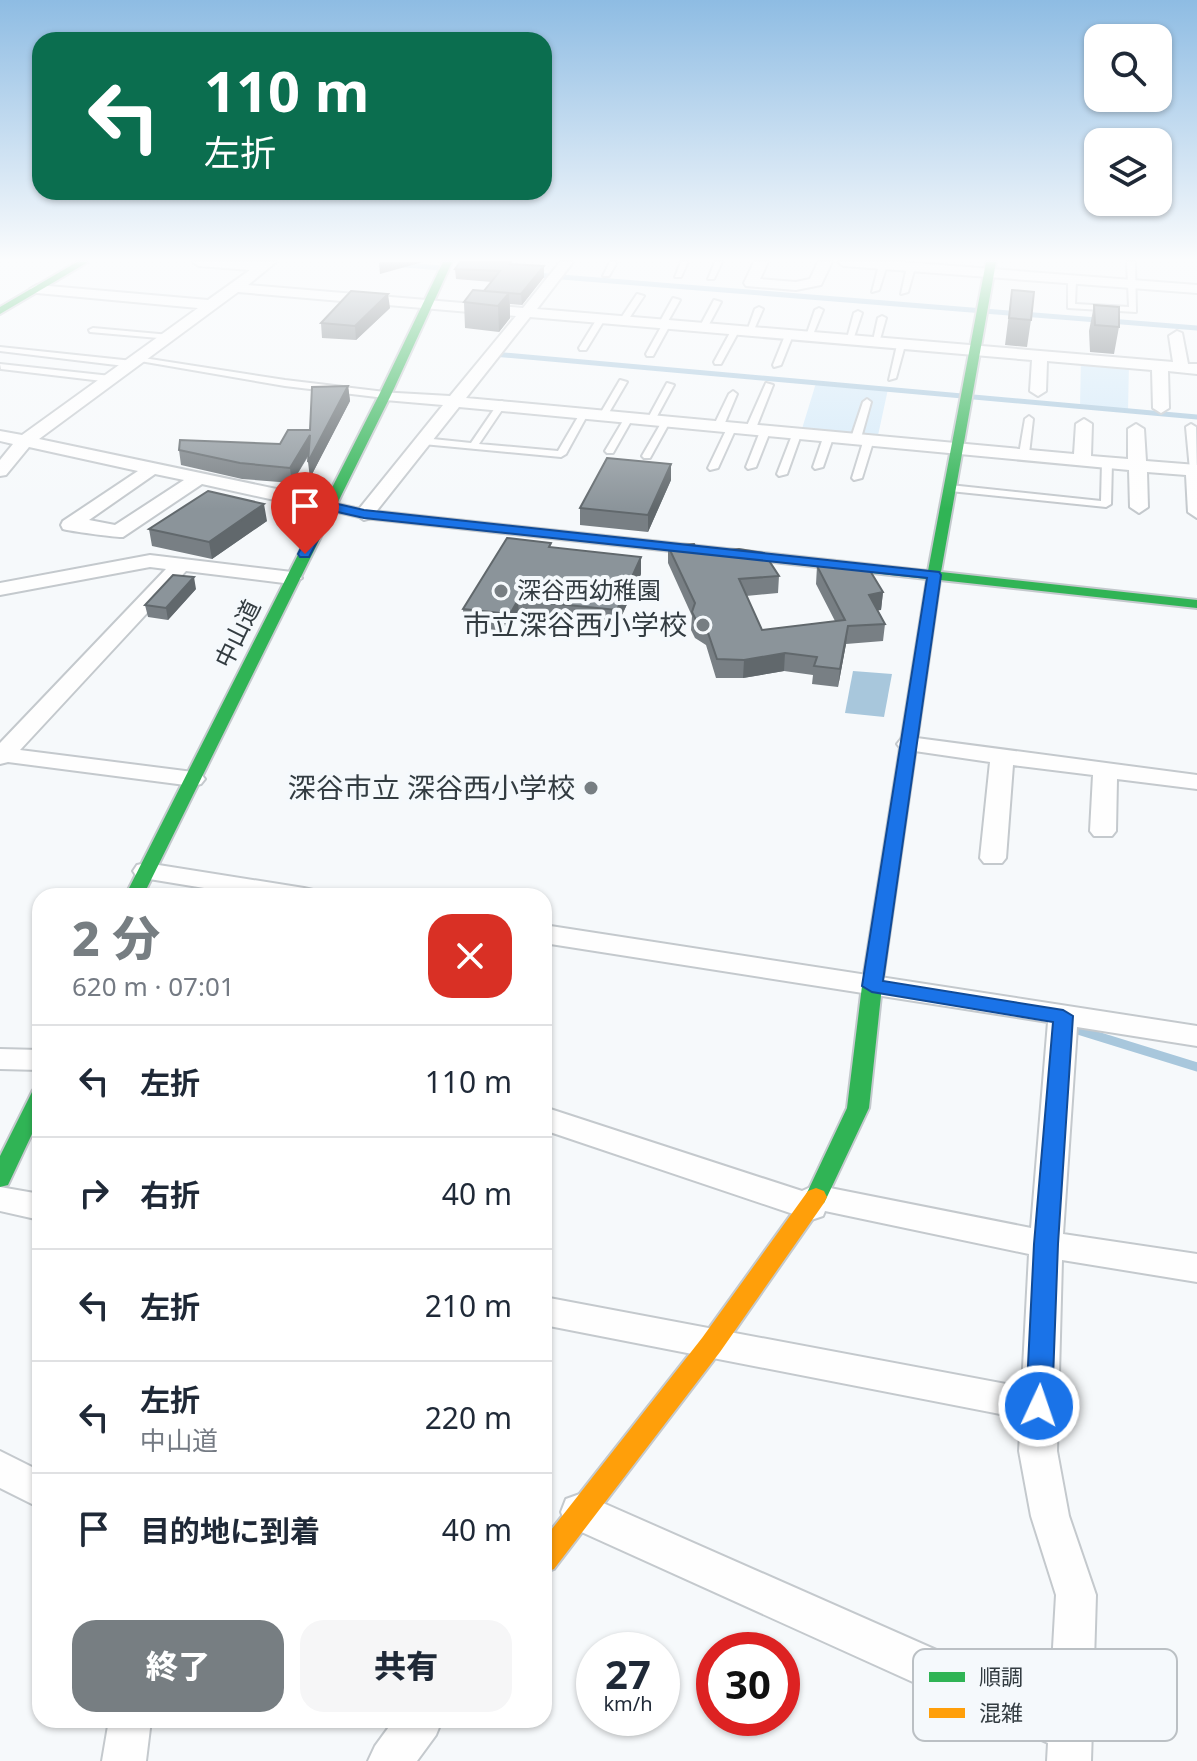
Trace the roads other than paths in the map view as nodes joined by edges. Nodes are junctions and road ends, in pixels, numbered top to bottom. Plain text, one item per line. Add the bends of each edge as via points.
1 (160, 344) edge
2 (409, 344) edge
3 (501, 344) edge
4 (585, 344) edge
5 (655, 344) edge
6 (732, 344) edge
7 (785, 344) edge
8 (890, 344) edge
9 (976, 344) edge
10 (1180, 344) edge
11 (901, 345) junction
12 (583, 348) dead end
13 (0, 349) edge
14 (975, 351) junction
15 (650, 354) dead end
16 (1040, 356) junction
17 (136, 361) junction
18 (718, 362) dead end
19 (777, 365) dead end
20 (1, 366) edge
21 (1160, 366) junction
22 (1189, 368) edge
23 (892, 378) dead end
24 (111, 379) junction
25 (623, 382) dead end
26 (670, 385) dead end
27 (769, 385) dead end
28 (1038, 391) dead end
29 (733, 394) dead end
30 (385, 395) junction
31 (456, 400) junction
32 (867, 402) dead end
33 (502, 404) junction
34 (1161, 408) dead end
35 (585, 412) junction
36 (604, 414) junction
37 (630, 416) junction
38 (659, 419) junction
39 (1029, 419) dead end
40 (1084, 424) dead end
41 (725, 425) junction
42 (1191, 427) dead end
43 (759, 428) junction
44 (1136, 429) dead end
45 (797, 432) junction
46 (829, 435) junction
47 (0, 436) edge
48 (862, 438) junction
49 (25, 441) junction
50 (423, 441) junction
51 (473, 446) junction
52 (958, 447) junction
53 (610, 451) dead end
54 (1024, 454) junction
55 (647, 456) dead end
56 (1082, 459) junction
57 (1107, 462) junction
58 (1137, 465) junction
59 (751, 467) dead end
60 (818, 467) dead end
61 (153, 468) junction
62 (713, 468) dead end
63 (1196, 470) edge
64 (0, 471) edge
65 (782, 474) dead end
66 (200, 478) junction
67 (857, 478) dead end
68 (950, 488) junction
69 (329, 506) junction
70 (1139, 507) dead end
71 (1197, 512) edge
72 (364, 514) junction
73 (181, 565) junction
74 (934, 575) junction
75 (292, 578) junction
76 (0, 589) edge
77 (1197, 604) edge
78 (909, 744) junction
79 (1, 755) edge
80 (1002, 756) junction
81 (1105, 770) junction
82 (193, 779) junction
83 (1197, 782) edge
84 (1103, 831) dead end
85 (993, 858) dead end
86 (146, 871) junction
87 (138, 888) edge
88 (253, 888) edge
89 (552, 935) edge
90 (872, 986) junction
91 (1063, 1016) junction
92 (1197, 1036) edge
93 (0, 1059) edge
94 (32, 1060) edge
95 (32, 1112) edge
96 (552, 1120) edge
97 (0, 1179) edge
98 (0, 1199) edge
99 (813, 1202) junction
100 (32, 1205) edge
101 (1046, 1244) junction
102 (1197, 1268) edge
103 (552, 1313) edge
104 (711, 1345) junction
105 (1039, 1406) junction
106 (0, 1468) edge
107 (32, 1486) edge
108 (580, 1512) junction
109 (552, 1549) edge
110 (1073, 1649) edge
111 (913, 1671) edge
112 (129, 1728) edge
113 (415, 1728) edge
114 (124, 1761) edge
115 (390, 1761) edge

1 - 17 street
2 - 30 main road, 中山道
3 - 31 street
4 - 12 lane
5 - 15 lane
6 - 18 lane
7 - 19 lane
8 - 11 street
9 - 14 main road
10 - 22 street
11 - 14 street
11 - 23 lane
13 - 17 lane
14 - 16 street
14 - 52 main road
16 - 21 street
16 - 28 street
17 - 24 street
17 - 30 lane
20 - 24 lane
21 - 22 street
21 - 34 street
24 - 49 street
25 - 36 lane
26 - 38 lane
27 - 43 lane
29 - 41 lane
30 - 31 street
30 - 69 main road, 中山道
31 - 33 street
31 - 50 street
32 - 48 lane
33 - 35 street
33 - 51 lane
35 - 36 street
35 - 51 lane via 561,454
36 - 37 street
37 - 38 street
37 - 53 lane
38 - 41 street
38 - 55 lane
39 - 54 lane
40 - 56 street
41 - 43 street
41 - 62 lane
42 - 63 lane
43 - 45 street
43 - 59 lane
44 - 58 street
45 - 46 street
45 - 65 lane
46 - 48 street
46 - 60 lane
47 - 49 street
48 - 52 street
48 - 67 lane
49 - 61 street
49 - 64 street
50 - 51 lane
50 - 72 street
52 - 54 street
52 - 68 main road
54 - 56 street
56 - 57 street
57 - 58 street
57 - 68 lane via 1106,504
58 - 63 street
58 - 70 street
61 - 66 street
61 - 66 street via 70,525 105,527 116,533
63 - 71 street
66 - 69 street
68 - 74 main road
69 - 72 main road
69 - 75 main road, 中山道
72 - 74 main road
73 - 75 street
73 - 76 street via 150,561
73 - 79 street
74 - 77 main road
74 - 78 main road
75 - 82 main road, 中山道
78 - 80 street
78 - 90 main road
79 - 82 street
80 - 81 street
80 - 85 street
81 - 83 street
81 - 84 street
82 - 86 main road, 中山道
86 - 87 main road, 中山道
86 - 88 street
89 - 90 street
90 - 91 street
90 - 99 main road via 858,1108
91 - 92 street
91 - 101 street
93 - 94 street
95 - 97 main road
96 - 99 street
98 - 100 street
99 - 101 street
99 - 104 main road
101 - 102 street
101 - 105 street
103 - 104 street
104 - 105 street
104 - 108 main road
105 - 110 street via 1038,1451 1050,1516 1076,1595
106 - 107 street
108 - 109 main road
108 - 111 street
112 - 114 street
113 - 115 street

